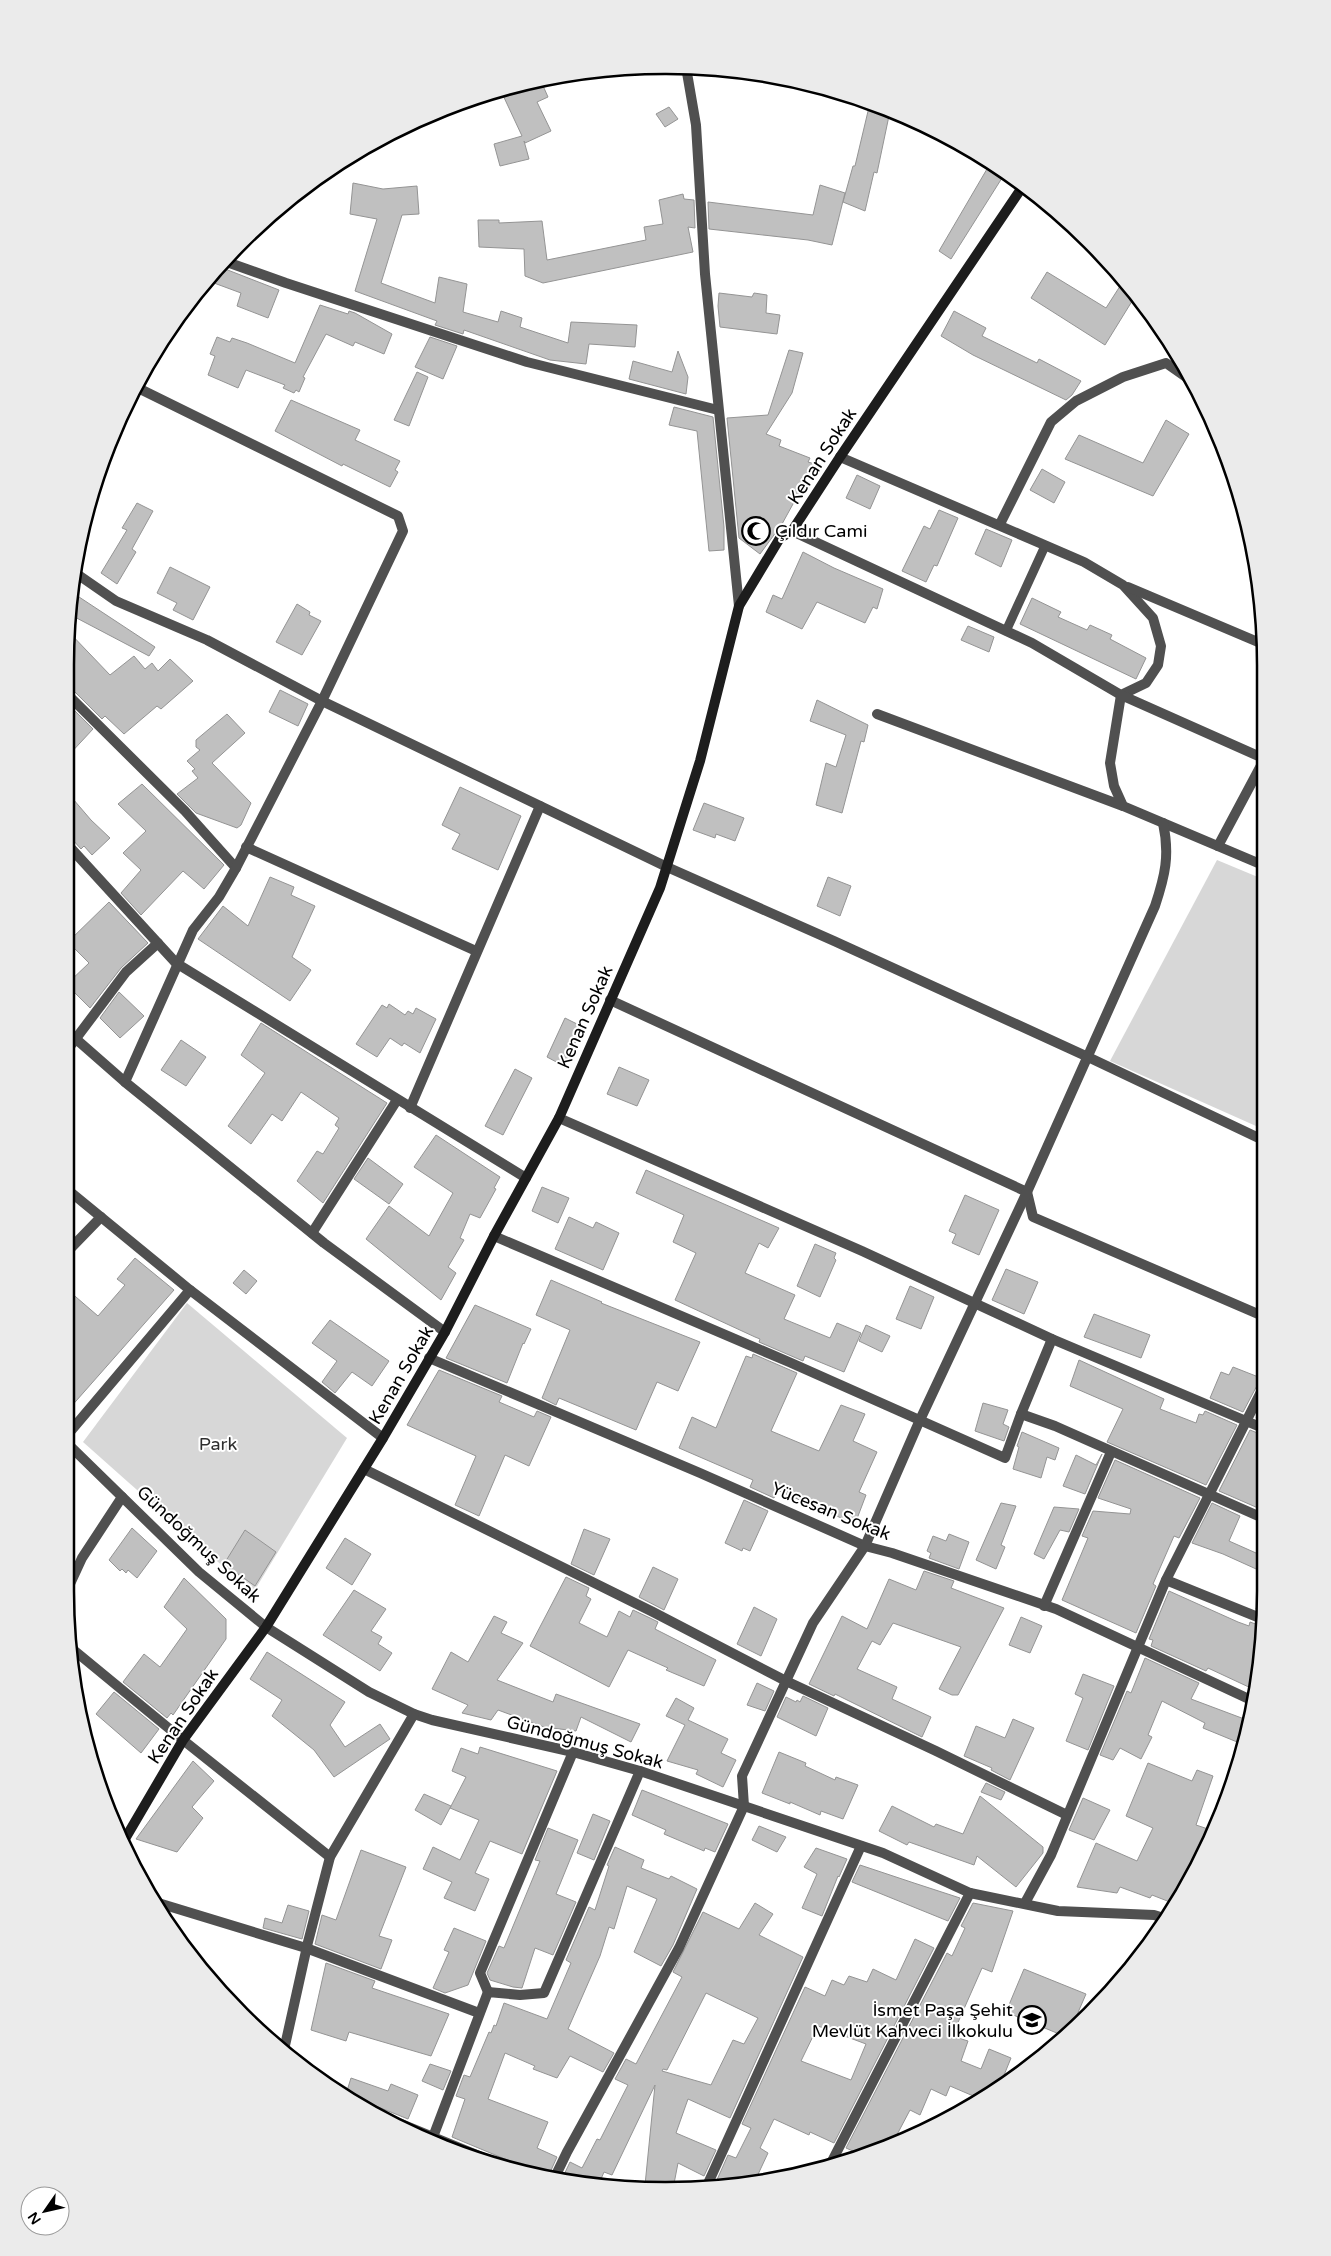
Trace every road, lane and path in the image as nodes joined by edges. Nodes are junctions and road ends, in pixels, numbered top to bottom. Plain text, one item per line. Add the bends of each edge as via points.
1 (687, 75) edge
2 (1019, 191) edge
3 (232, 264) edge
4 (1179, 372) edge
5 (142, 390) edge
6 (718, 410) junction
7 (840, 456) junction
8 (1000, 524) junction
9 (792, 531) junction
10 (1045, 546) junction
11 (81, 577) edge
12 (1123, 585) junction
13 (738, 606) junction
14 (1006, 631) junction
15 (1256, 641) edge
16 (1121, 695) junction
17 (322, 701) junction
18 (74, 702) edge
19 (877, 714) dead end
20 (1257, 755) edge
21 (1257, 774) edge
22 (540, 806) junction
23 (1122, 806) junction
24 (1164, 823) junction
25 (1218, 846) junction
26 (246, 847) junction
27 (74, 852) edge
28 (1257, 863) edge
29 (667, 867) junction
30 (236, 868) junction
31 (158, 942) junction
32 (476, 951) junction
33 (176, 963) junction
34 (610, 1000) junction
35 (76, 1040) junction
36 (74, 1042) edge
37 (1088, 1057) junction
38 (126, 1082) junction
39 (397, 1100) junction
40 (410, 1108) junction
41 (558, 1118) junction
42 (1257, 1137) edge
43 (526, 1178) junction
44 (1027, 1192) junction
45 (74, 1195) edge
46 (102, 1217) junction
47 (312, 1233) junction
48 (494, 1236) junction
49 (74, 1245) edge
50 (190, 1290) junction
51 (974, 1303) junction
52 (1257, 1314) edge
53 (445, 1332) junction
54 (1052, 1339) junction
55 (429, 1358) junction
56 (1257, 1400) edge
57 (1021, 1414) junction
58 (1247, 1421) junction
59 (919, 1422) junction
60 (1257, 1425) edge
61 (74, 1428) edge
62 (383, 1438) junction
63 (74, 1450) edge
64 (1111, 1452) junction
65 (364, 1469) junction
66 (1209, 1494) junction
67 (122, 1497) junction
68 (1257, 1515) edge
69 (865, 1546) junction
70 (74, 1575) edge
71 (1166, 1580) junction
72 (1044, 1606) junction
73 (1256, 1616) edge
74 (266, 1627) junction
75 (1138, 1648) junction
76 (77, 1652) edge
77 (786, 1681) junction
78 (1247, 1698) edge
79 (414, 1714) junction
80 (182, 1740) junction
81 (573, 1752) junction
82 (640, 1771) junction
83 (744, 1806) junction
84 (1067, 1815) junction
85 (126, 1833) edge
86 (860, 1846) junction
87 (330, 1857) junction
88 (970, 1894) junction
89 (1025, 1903) junction
90 (164, 1905) edge
91 (1159, 1917) edge
92 (306, 1948) junction
93 (488, 1992) junction
94 (479, 2013) junction
95 (285, 2044) edge
96 (434, 2135) edge
97 (834, 2158) edge
98 (557, 2172) edge
99 (708, 2181) edge

1 - 6 street via 696,125
2 - 7 street, Kenan Sokak
3 - 6 street via 527,362
4 - 8 street via 1166,363 1123,377 1076,401 1051,422
5 - 17 street via 398,516 404,531
6 - 13 street
7 - 8 street
7 - 9 street, Kenan Sokak
8 - 10 street
9 - 13 street, Kenan Sokak via 780,538
9 - 14 street
10 - 12 street via 1084,562
10 - 14 lane
11 - 17 street via 116,601 207,640
12 - 15 street
12 - 16 street via 1153,618 1161,646 1158,665 1146,683
13 - 29 street, Kenan Sokak via 700,761
14 - 16 street
16 - 20 street
16 - 23 street via 1110,763
17 - 22 street
17 - 26 street
18 - 30 street via 185,811
19 - 23 street
21 - 25 street
22 - 29 street
22 - 32 street
23 - 24 street
24 - 25 street
24 - 37 street via 1166,872 1156,906
25 - 28 street
26 - 30 street
26 - 32 street
27 - 31 street
29 - 34 street, Kenan Sokak
29 - 37 street
30 - 33 street via 219,897 193,930
31 - 33 street
31 - 35 street via 126,972
32 - 40 street
33 - 38 street
33 - 39 street
34 - 41 street, Kenan Sokak
34 - 44 street
35 - 36 street
35 - 38 street
37 - 42 street
37 - 44 street
38 - 47 street
39 - 40 street
39 - 47 street
40 - 43 street
41 - 43 street, Kenan Sokak
41 - 51 street
43 - 48 street, Kenan Sokak
44 - 51 street
44 - 52 street via 1033,1217
45 - 46 street
46 - 49 street
46 - 50 street
47 - 53 street
48 - 53 street, Kenan Sokak
48 - 59 street via 789,1362
50 - 61 street
50 - 62 street
51 - 54 street
51 - 59 street
53 - 55 street, Kenan Sokak
54 - 57 street
54 - 58 street
55 - 62 street, Kenan Sokak
55 - 69 street, Yücesan Sokak
56 - 58 street
57 - 59 street via 1005,1458
57 - 64 street
58 - 60 street
58 - 66 street
59 - 69 street
62 - 65 street, Kenan Sokak
63 - 67 street, Gündoğmuş Sokak
64 - 66 street
64 - 72 street
65 - 74 street, Kenan Sokak
65 - 77 street
66 - 68 street
66 - 71 street
67 - 70 street
67 - 74 street, Gündoğmuş Sokak via 199,1572
69 - 72 street, Yücesan Sokak
69 - 77 street via 813,1624
71 - 73 street
71 - 75 street
72 - 75 street, Yücesan Sokak
74 - 79 street, Gündoğmuş Sokak via 369,1692
74 - 80 street, Kenan Sokak
75 - 78 street, Yücesan Sokak
75 - 84 street
76 - 80 street
77 - 83 street via 742,1776
77 - 84 street
79 - 81 street, Gündoğmuş Sokak
79 - 87 street
80 - 85 street, Kenan Sokak
80 - 87 street
81 - 82 street, Gündoğmuş Sokak
81 - 93 street via 480,1973
82 - 83 street, Gündoğmuş Sokak
82 - 93 street via 544,1993 520,1996
83 - 86 street, Gündoğmuş Sokak
83 - 98 street via 679,1948
84 - 89 street
86 - 88 street, Gündoğmuş Sokak via 883,1853
86 - 99 street
87 - 92 street
88 - 89 street, Gündoğmuş Sokak
88 - 97 street
89 - 91 street, Gündoğmuş Sokak via 1058,1911
90 - 92 street
92 - 94 street
92 - 95 street
93 - 94 street
94 - 96 street

